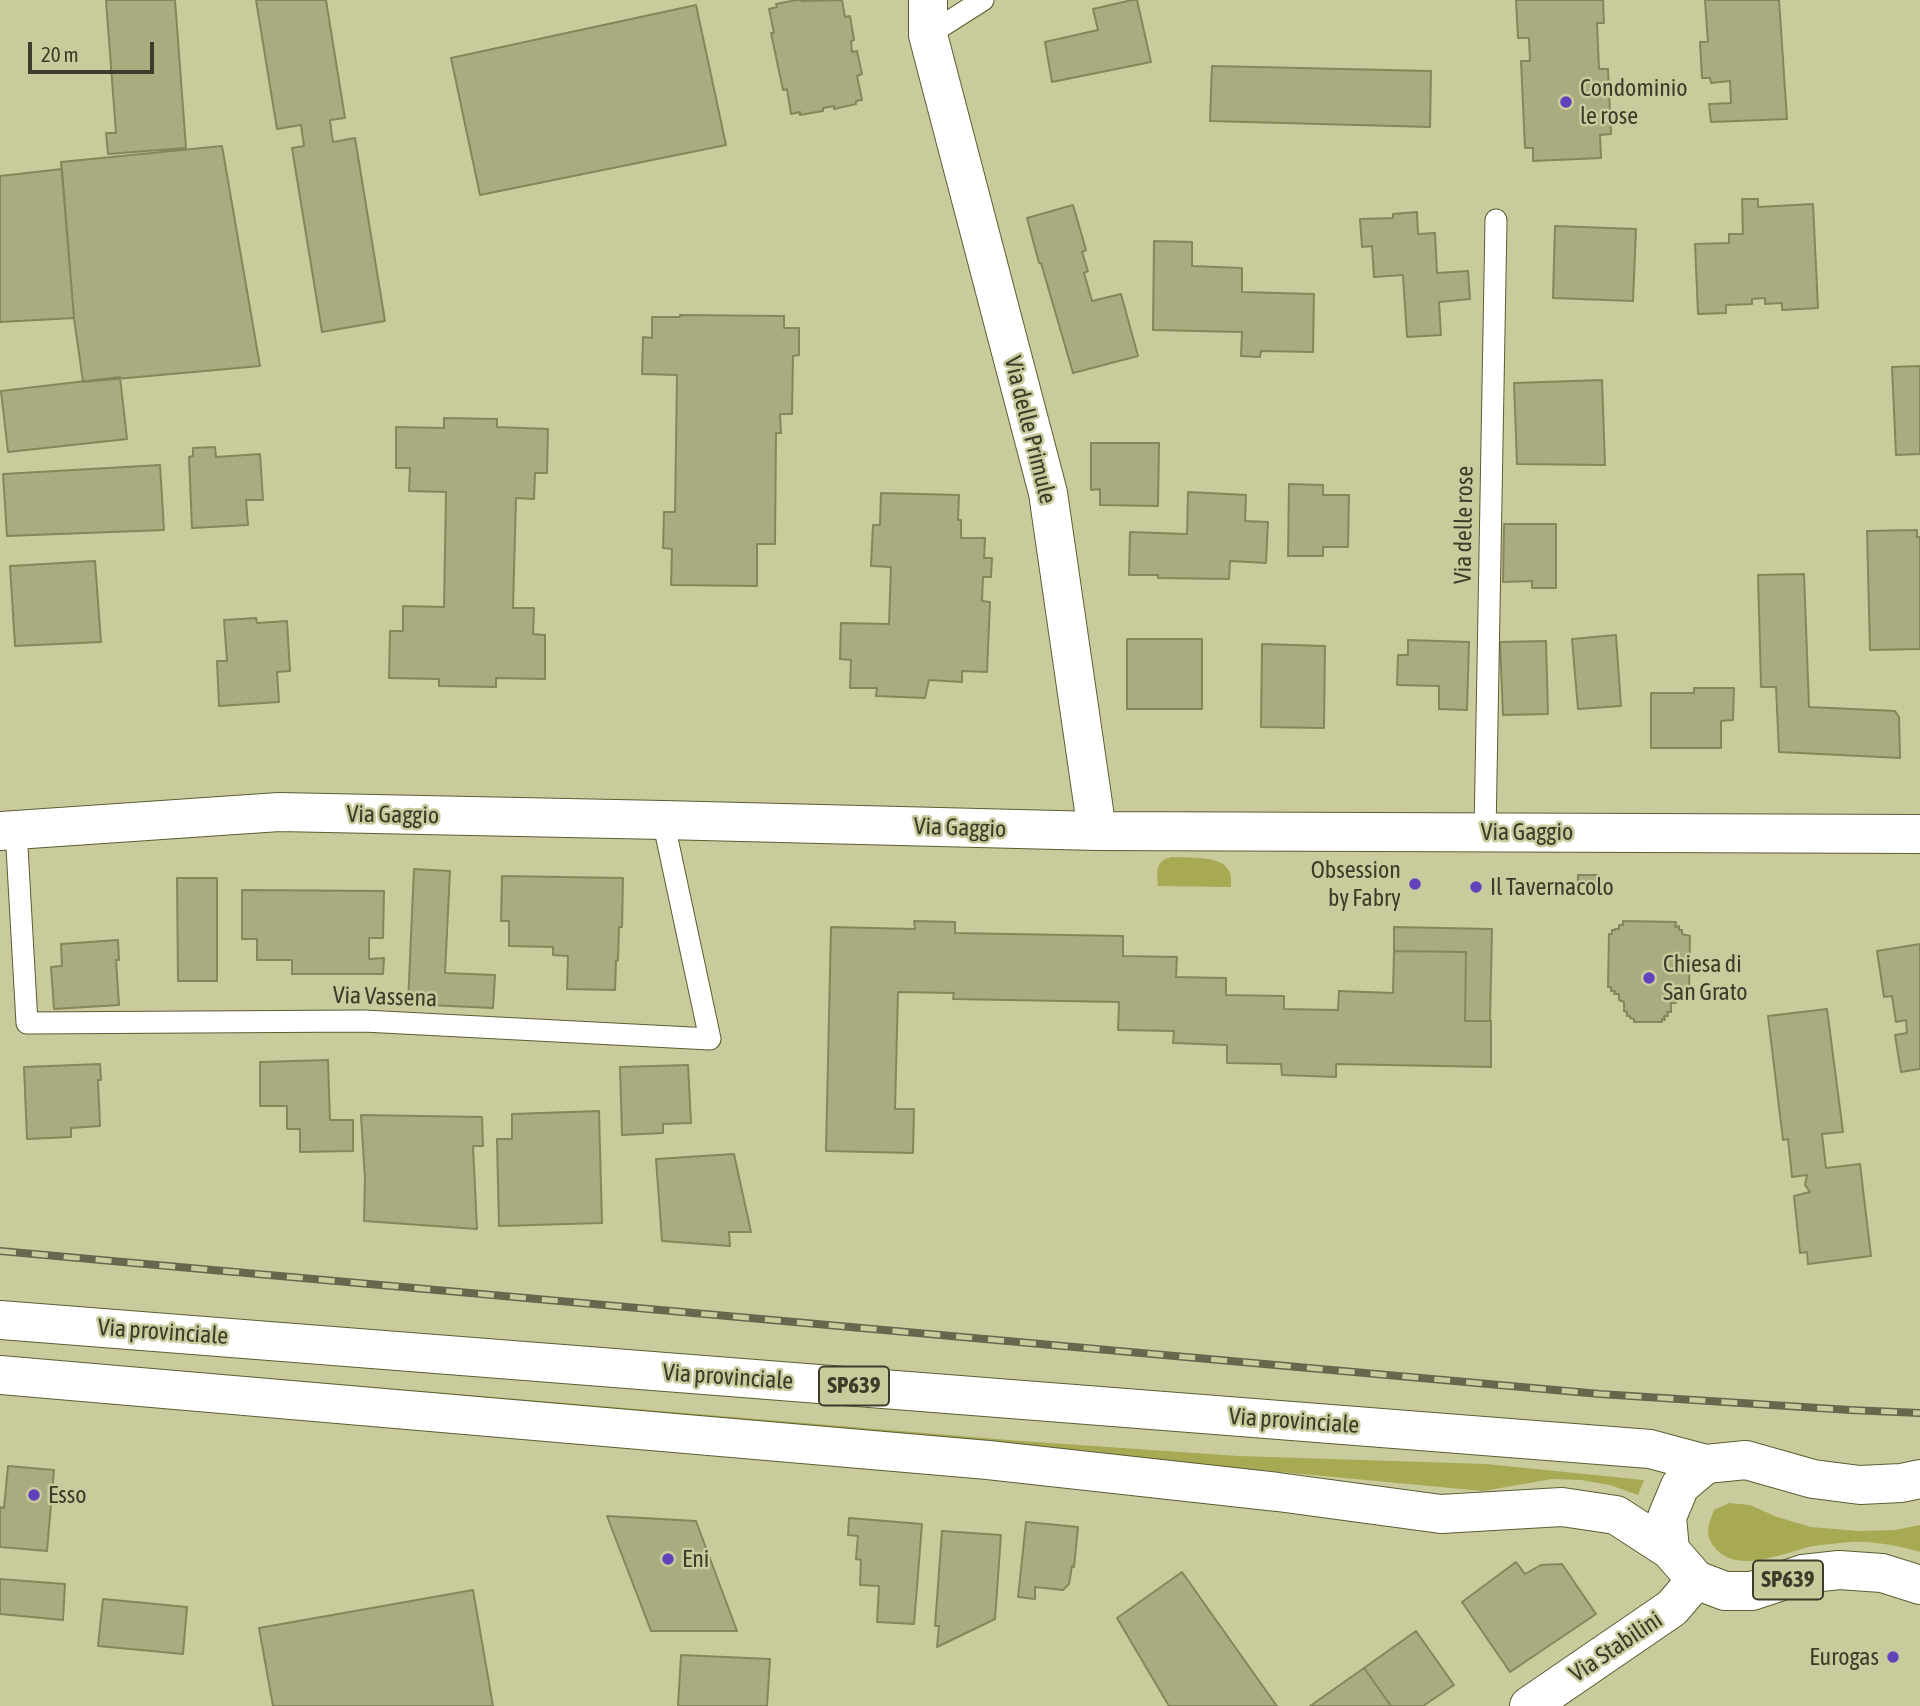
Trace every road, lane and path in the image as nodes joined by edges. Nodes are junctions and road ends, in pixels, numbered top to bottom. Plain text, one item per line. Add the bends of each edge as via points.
1 (983, 0) edge
2 (928, 18) edge
3 (1496, 220) dead end
4 (663, 820) junction
5 (8, 831) edge
6 (1097, 831) junction
7 (1485, 832) junction
8 (1920, 835) edge
9 (0, 1320) edge
10 (0, 1375) edge
11 (1706, 1464) junction
12 (1920, 1479) edge
13 (1670, 1550) junction
14 (1696, 1580) junction
15 (1920, 1585) edge
16 (1529, 1706) edge

1 - 2 lane, Via delle Primule
2 - 6 main road, Via delle Primule via 1048,493
3 - 7 lane, Via delle rose
4 - 5 main road, Via Gaggio via 279,812
4 - 5 lane, Via Vassena via 710,1039 365,1021 27,1023
4 - 6 main road, Via Gaggio
6 - 7 main road, Via Gaggio
7 - 8 main road, Via Gaggio
9 - 11 main road, Via provinciale / SP639 via 1650,1449
10 - 13 main road via 988,1460 1441,1514 1562,1507 1616,1515
11 - 12 main road, SP639 via 1746,1460 1813,1479 1860,1485
11 - 13 main road via 1675,1496 1667,1517
13 - 14 main road
14 - 15 main road, SP639 via 1725,1591 1752,1591 1803,1574 1839,1570 1882,1573
14 - 16 main road, Via Stabilini via 1672,1608

